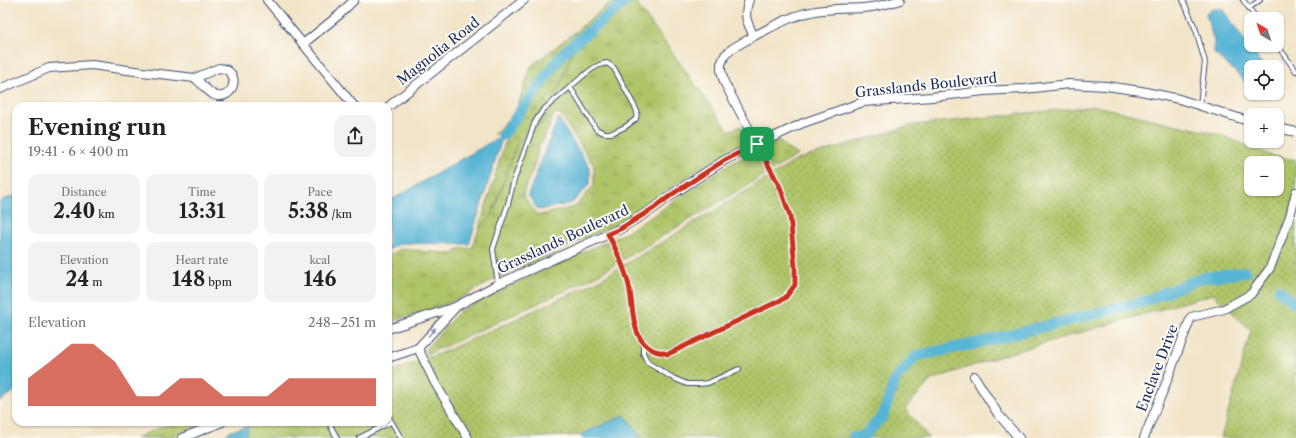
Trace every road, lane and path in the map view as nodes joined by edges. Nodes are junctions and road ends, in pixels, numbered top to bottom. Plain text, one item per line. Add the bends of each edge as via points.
1 (266, 0) edge
2 (354, 0) edge
3 (524, 0) edge
4 (748, 0) edge
5 (900, 0) edge
6 (1183, 0) edge
7 (1243, 0) edge
8 (1260, 0) edge
9 (1249, 8) junction
10 (1252, 12) edge
11 (754, 36) junction
12 (303, 44) junction
13 (1282, 52) edge
14 (1296, 71) edge
15 (195, 78) junction
16 (570, 87) junction
17 (0, 89) edge
18 (351, 102) edge
19 (392, 105) edge
20 (1200, 106) junction
21 (1244, 120) edge
22 (1284, 129) edge
23 (1296, 132) edge
24 (757, 144) junction
25 (1296, 192) edge
26 (608, 234) junction
27 (498, 284) junction
28 (455, 307) junction
29 (392, 328) edge
30 (643, 343) junction
31 (418, 348) junction
32 (392, 357) edge
33 (738, 369) dead end
34 (974, 376) dead end
35 (392, 424) edge
36 (212, 426) edge
37 (331, 426) edge
38 (383, 426) edge
39 (182, 438) edge
40 (337, 438) edge
41 (359, 438) edge
42 (401, 438) edge
43 (468, 438) edge
44 (1019, 438) edge
45 (1144, 438) edge

1 - 12 street
2 - 12 street
3 - 19 street, Magnolia Road
4 - 11 street via 745,15
5 - 11 street via 864,8 811,12 782,22
6 - 20 lane via 1196,30 1205,62
7 - 9 lane
8 - 9 lane
9 - 10 lane
11 - 24 street via 725,55 721,70 724,82
12 - 18 street
13 - 14 lane
15 - 15 street via 218,96 228,94 234,82 228,70 219,68
15 - 17 street via 92,65 49,68
16 - 16 lane via 592,69 607,63 614,68 634,104 637,111 636,119 612,133 604,133 596,129
16 - 27 lane via 544,110 535,122 493,249
20 - 21 street, Grasslands Boulevard
20 - 24 street, Grasslands Boulevard via 1179,99 1106,86 1069,84 984,91 863,102 803,123
22 - 23 street
24 - 26 street, Grasslands Boulevard via 725,160 654,208
24 - 30 lane via 780,187 790,216 795,285 785,298 668,354 655,351
25 - 45 street, Enclave Drive via 1290,216 1270,268 1251,294 1224,309 1191,317
26 - 27 street, Grasslands Boulevard
26 - 30 lane via 618,253 629,285 635,328
27 - 28 street, Grasslands Boulevard
28 - 29 street, Grasslands Boulevard
31 -> 28 street, Grasslands Boulevard
30 - 33 lane via 648,363 687,384 708,383
31 - 32 street, Grasslands Boulevard
31 - 43 street via 435,383
34 - 44 street via 998,414
35 - 42 lane
36 - 39 street
37 - 40 lane
38 - 41 lane

